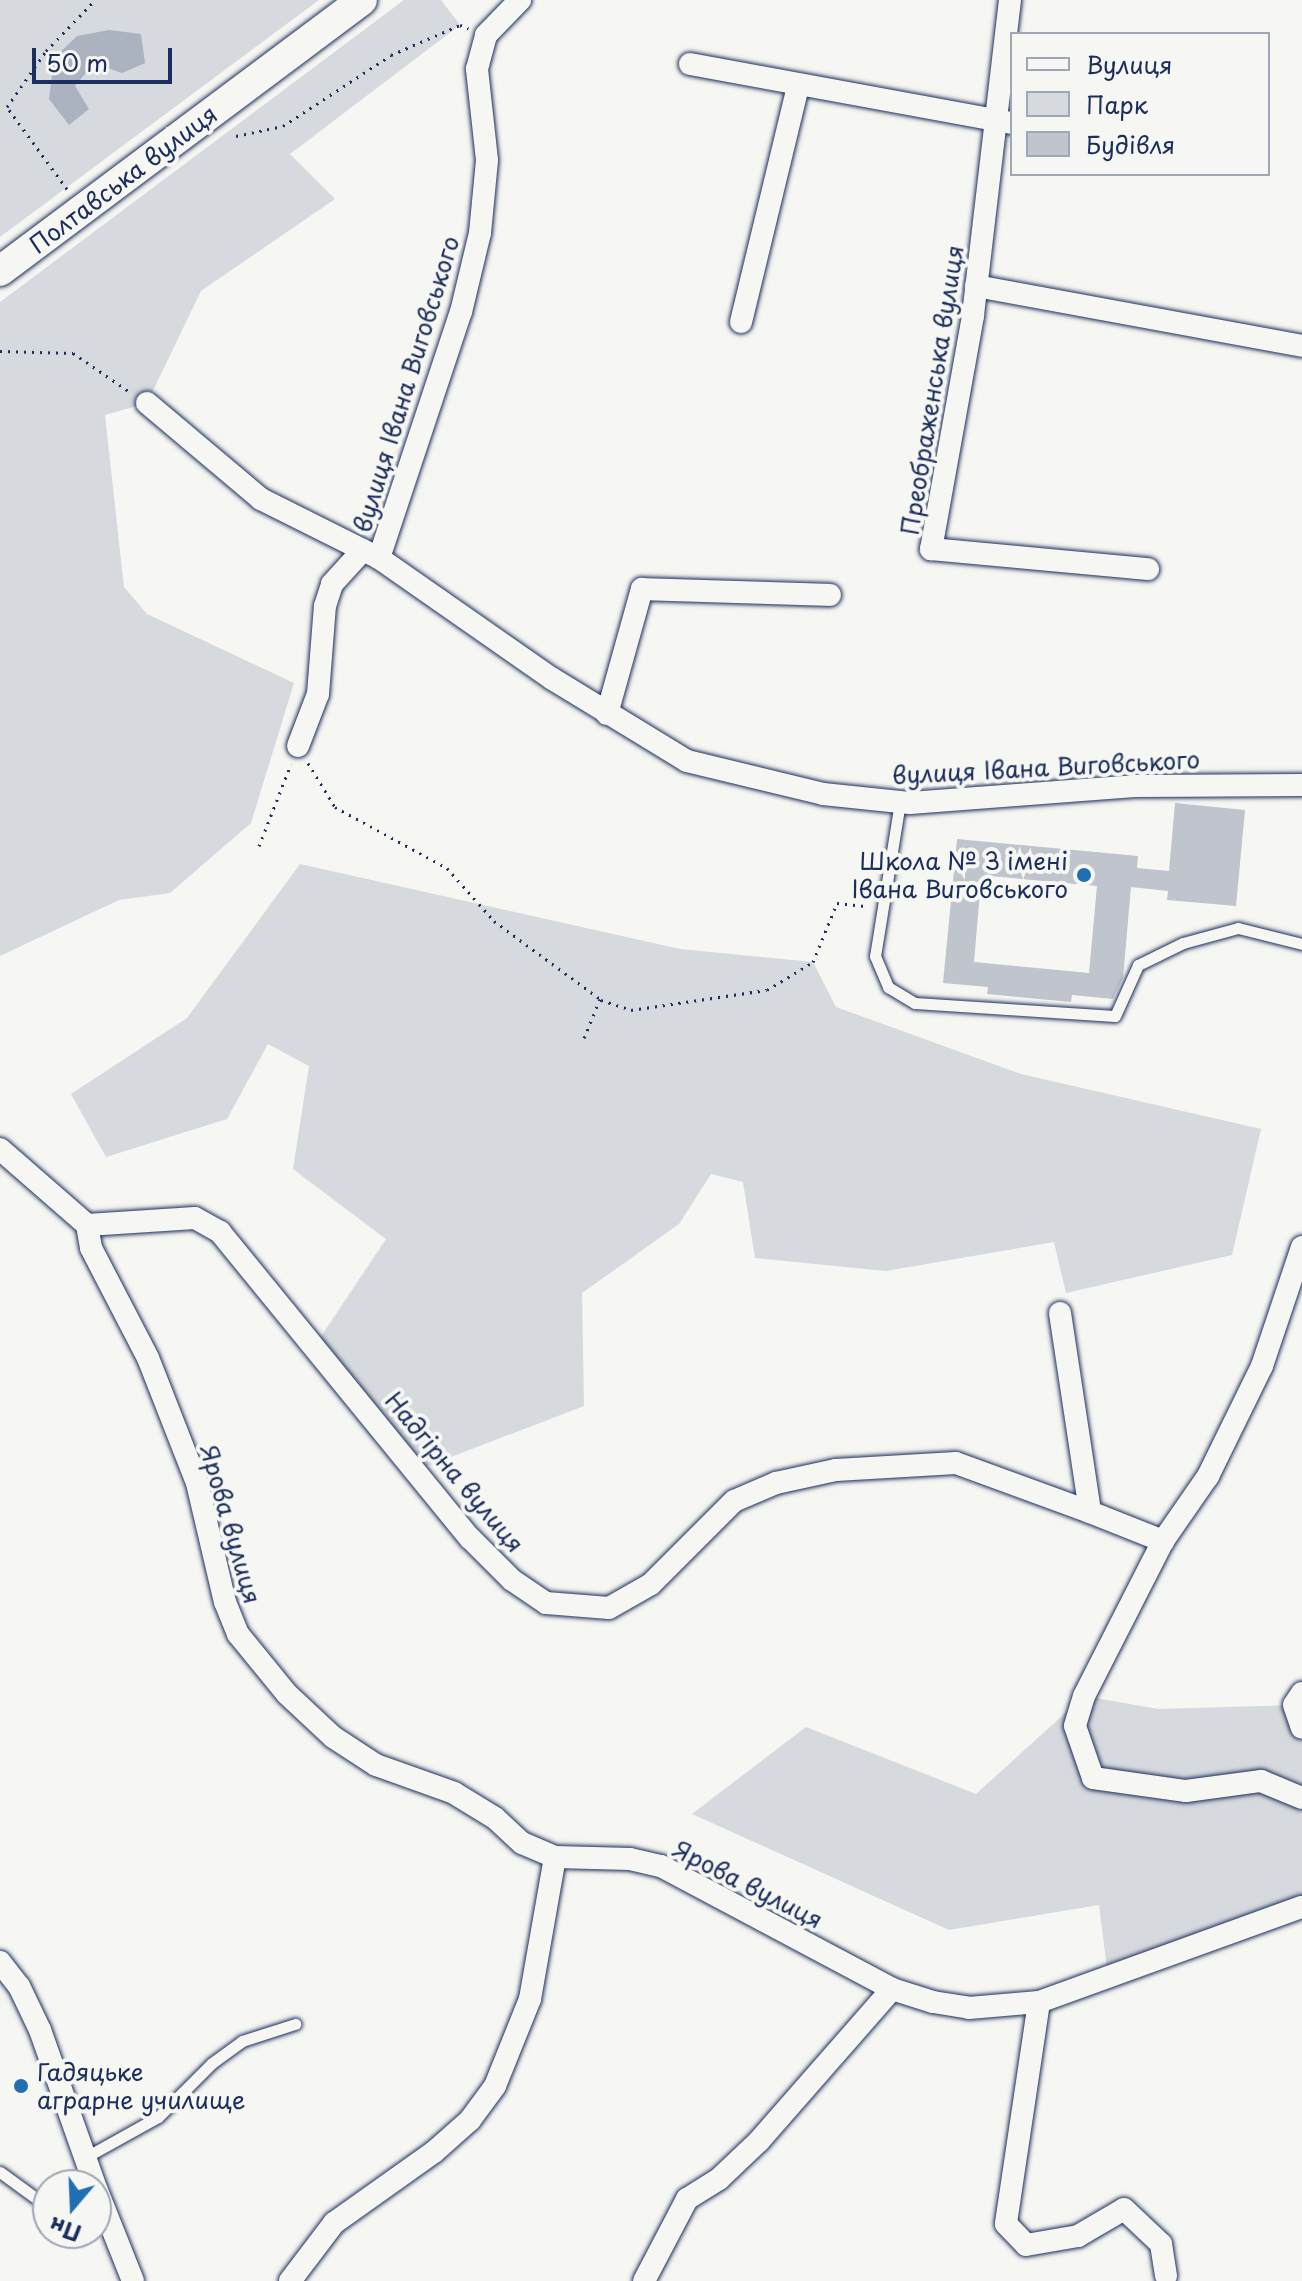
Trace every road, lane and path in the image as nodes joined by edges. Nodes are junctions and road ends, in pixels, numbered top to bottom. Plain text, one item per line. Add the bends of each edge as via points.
1 (95, 0) edge
2 (362, 0) edge
3 (520, 0) edge
4 (1010, 0) edge
5 (486, 35) junction
6 (690, 64) dead end
7 (798, 86) junction
8 (1004, 122) edge
9 (236, 136) dead end
10 (67, 189) dead end
11 (0, 271) edge
12 (976, 286) junction
13 (741, 322) dead end
14 (1302, 346) edge
15 (0, 351) edge
16 (147, 403) joint
17 (371, 554) junction
18 (1148, 569) dead end
19 (830, 595) dead end
20 (607, 714) junction
21 (298, 746) junction
22 (1302, 785) edge
23 (900, 802) junction
24 (259, 846) dead end
25 (883, 907) junction
26 (1302, 944) edge
27 (600, 999) junction
28 (584, 1038) dead end
29 (0, 1149) edge
30 (87, 1225) junction
31 (1302, 1247) edge
32 (1060, 1313) dead end
33 (1090, 1512) junction
34 (1163, 1541) junction
35 (1298, 1699) edge
36 (1302, 1728) edge
37 (1302, 1798) edge
38 (555, 1857) junction
39 (1302, 1907) edge
40 (0, 1962) edge
41 (892, 1989) junction
42 (1039, 2002) junction
43 (295, 2024) dead end
44 (86, 2157) junction
45 (90, 2169) edge
46 (0, 2172) edge
47 (32, 2195) edge
48 (112, 2239) edge
49 (1166, 2276) dead end
50 (133, 2281) edge
51 (290, 2281) edge
52 (644, 2281) edge

1 - 10 path via 46,51 7,107
2 - 11 main road, Полтавська вулиця
3 - 5 street
4 - 8 street, Преображенська вулиця
5 - 9 path via 460,25 391,55 283,126
5 - 17 street, вулиця Івана Виговського via 477,69 487,160 480,233 461,312
6 - 7 street
7 - 8 street
7 - 13 street
8 - 12 street, Преображенська вулиця
12 - 14 street
12 - 18 street, Преображенська вулиця via 931,549
15 - 16 path via 73,353
16 - 17 street, вулиця Івана Виговського via 261,499
17 - 20 street, вулиця Івана Виговського
17 - 21 street, вулиця Івана Виговського via 332,584 325,606 318,694
19 - 20 street via 642,589
20 - 23 street, вулиця Івана Виговського via 687,761 823,794
21 - 24 path
21 - 27 path via 335,807 447,868 494,921
22 - 23 street, вулиця Івана Виговського via 1134,786
23 - 25 lane
25 - 26 lane via 875,956 888,987 915,1003 1115,1016 1138,965 1183,943 1238,928
25 - 27 path via 837,903 813,962 767,990 631,1010
27 - 28 path
29 - 30 street
30 - 33 street, Надгірна вулиця via 184,1217 220,1232 470,1538 512,1580 546,1603 609,1608 651,1584 734,1501 776,1483 836,1470 956,1463
30 - 38 street, Ярова вулиця via 91,1248 148,1358 197,1483 225,1602 238,1634 287,1694 333,1737 376,1765 454,1793 495,1818 522,1843
31 - 34 street via 1262,1366 1208,1476
32 - 33 street
33 - 34 street, Надгірна вулиця
34 - 37 street via 1084,1696 1075,1726 1093,1778 1186,1791 1261,1781
35 - 36 street
38 - 41 street, Ярова вулиця via 630,1859 661,1866
38 - 51 street via 530,1999 495,2086 470,2120 434,2152 334,2223
39 - 42 street, Ярова вулиця
40 - 44 street via 40,2030
41 - 42 street, Ярова вулиця via 969,2008
41 - 52 street via 759,2141 719,2179 687,2199
42 - 49 street via 1006,2224 1026,2245 1078,2236 1124,2209 1161,2244
43 - 44 lane via 242,2041 158,2117
44 - 45 street
46 - 47 lane
48 - 50 street

